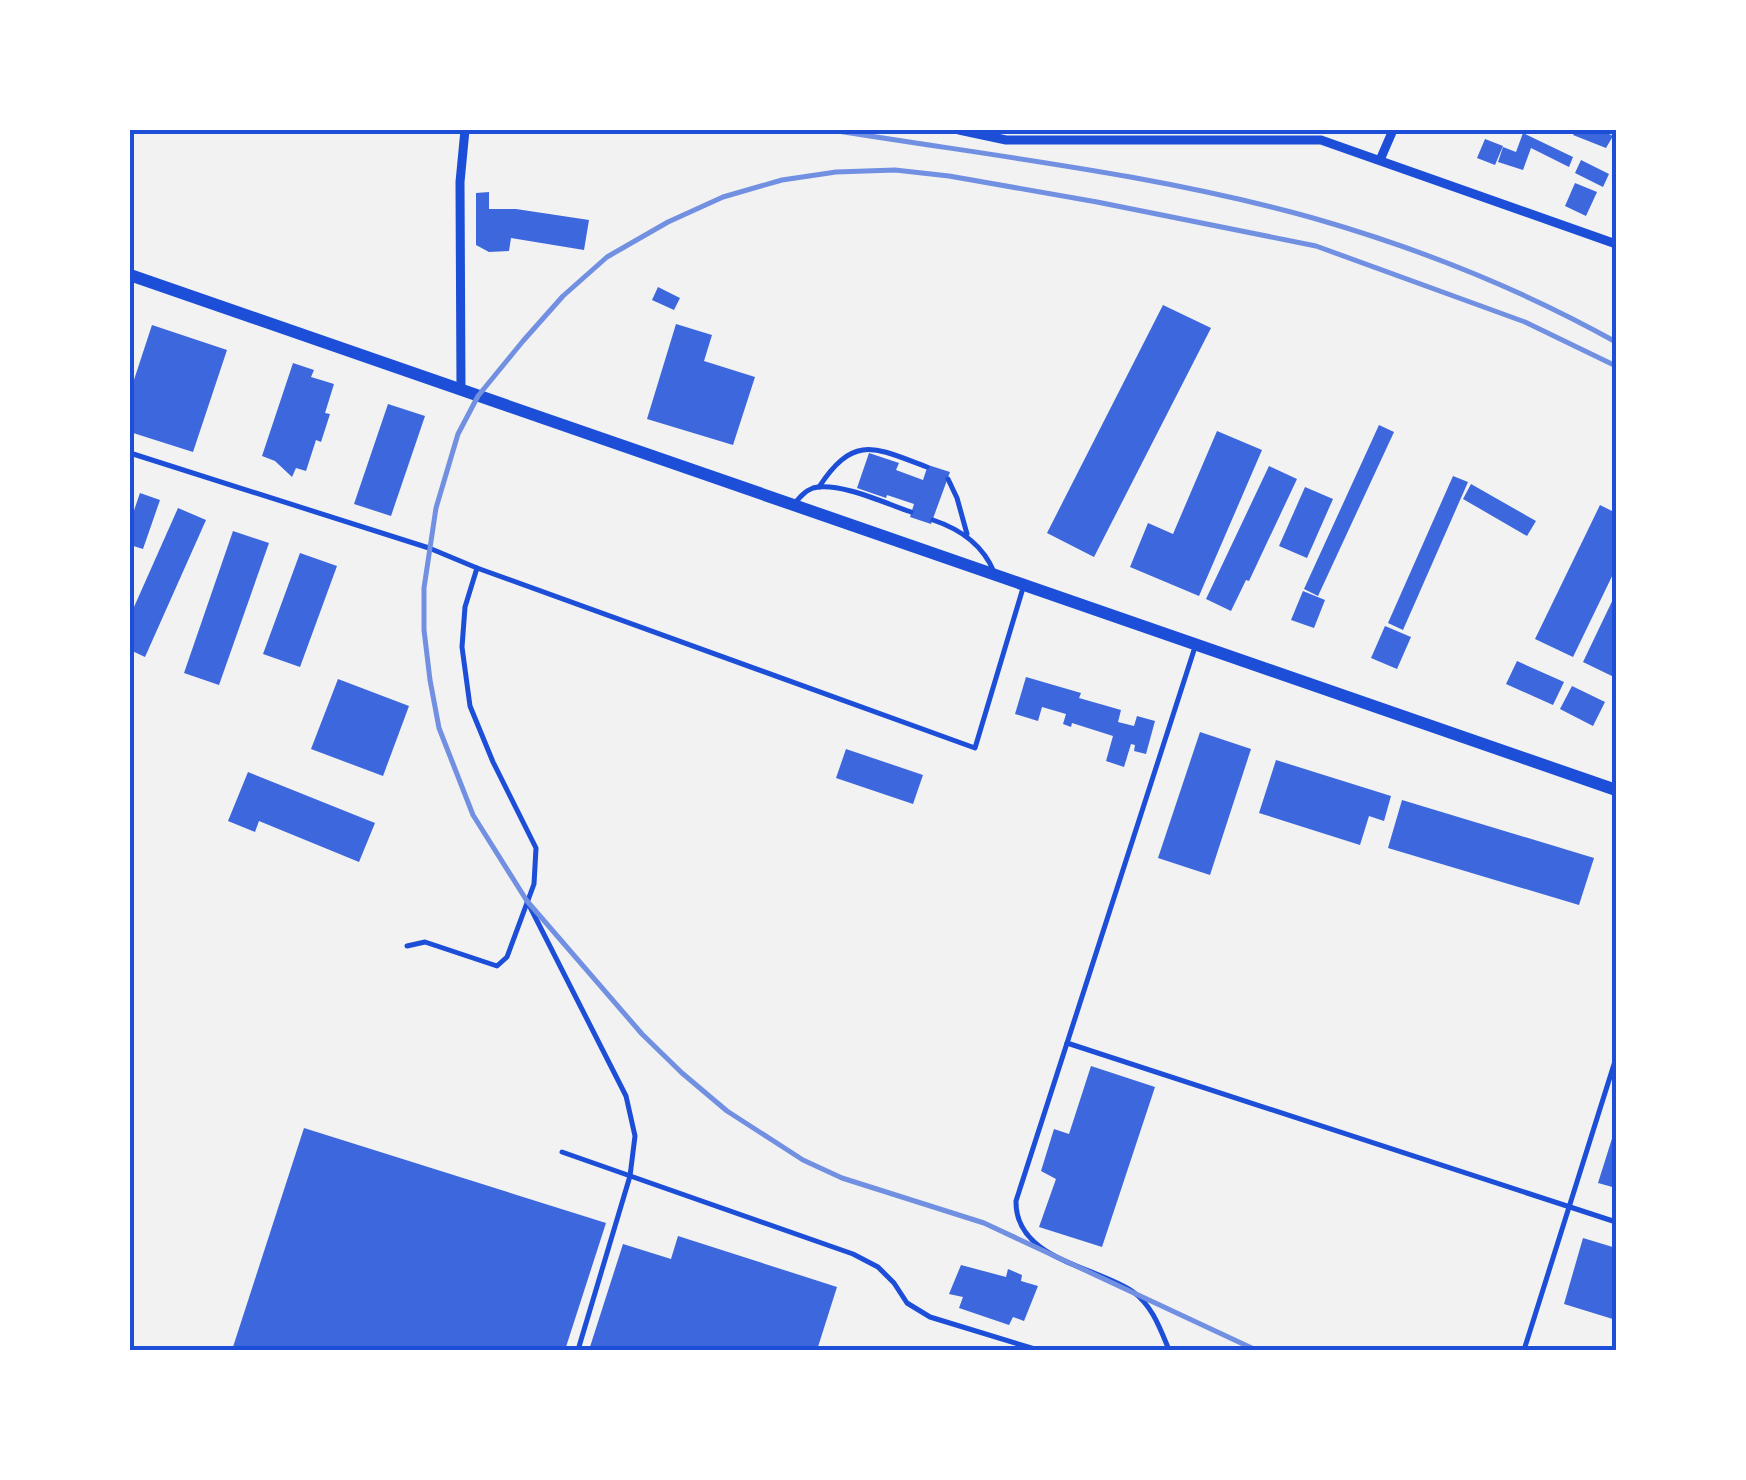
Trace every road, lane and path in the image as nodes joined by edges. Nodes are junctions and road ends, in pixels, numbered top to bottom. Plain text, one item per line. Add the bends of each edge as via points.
1 (465, 130) edge
2 (964, 130) edge
3 (1393, 130) edge
4 (1070, 134) edge
5 (1185, 134) edge
6 (1380, 160) junction
7 (1616, 228) edge
8 (1614, 243) edge
9 (131, 279) edge
10 (461, 390) junction
11 (130, 453) edge
12 (927, 467) dead end
13 (948, 478) dead end
14 (819, 487) junction
15 (793, 504) junction
16 (911, 512) dead end
17 (933, 520) dead end
18 (968, 537) junction
19 (477, 568) junction
20 (996, 575) junction
21 (1024, 585) junction
22 (1196, 644) junction
23 (1616, 790) edge
24 (527, 901) junction
25 (406, 946) dead end
26 (1067, 1043) junction
27 (1616, 1058) edge
28 (562, 1152) dead end
29 (630, 1176) junction
30 (1569, 1207) junction
31 (1616, 1222) edge
32 (578, 1350) edge
33 (1038, 1350) edge
34 (1170, 1350) edge
35 (1524, 1350) edge

1 - 10 street
2 - 4 street via 1006,140
3 - 6 street
4 - 5 street
5 - 6 street via 1322,140
6 - 8 street
7 - 8 street
9 - 10 main road
10 - 15 main road
11 - 19 lane
12 - 14 lane via 862,450 842,460
13 - 18 lane
14 - 15 lane
14 - 16 lane
15 - 20 main road
17 - 18 lane
18 - 20 lane
19 - 21 lane via 976,748
19 - 24 lane via 462,647 470,706 536,848
20 - 21 main road
21 - 22 main road
22 - 23 main road
22 - 26 lane
24 - 25 lane via 507,958 497,966 425,942
24 - 29 lane via 626,1096 635,1136
26 - 30 lane
26 - 34 lane via 1016,1216 1042,1250 1130,1290 1146,1304
27 - 30 lane
28 - 29 lane
29 - 32 lane
29 - 33 lane via 853,1254 878,1267 907,1304 930,1318
30 - 31 lane
30 - 35 lane

